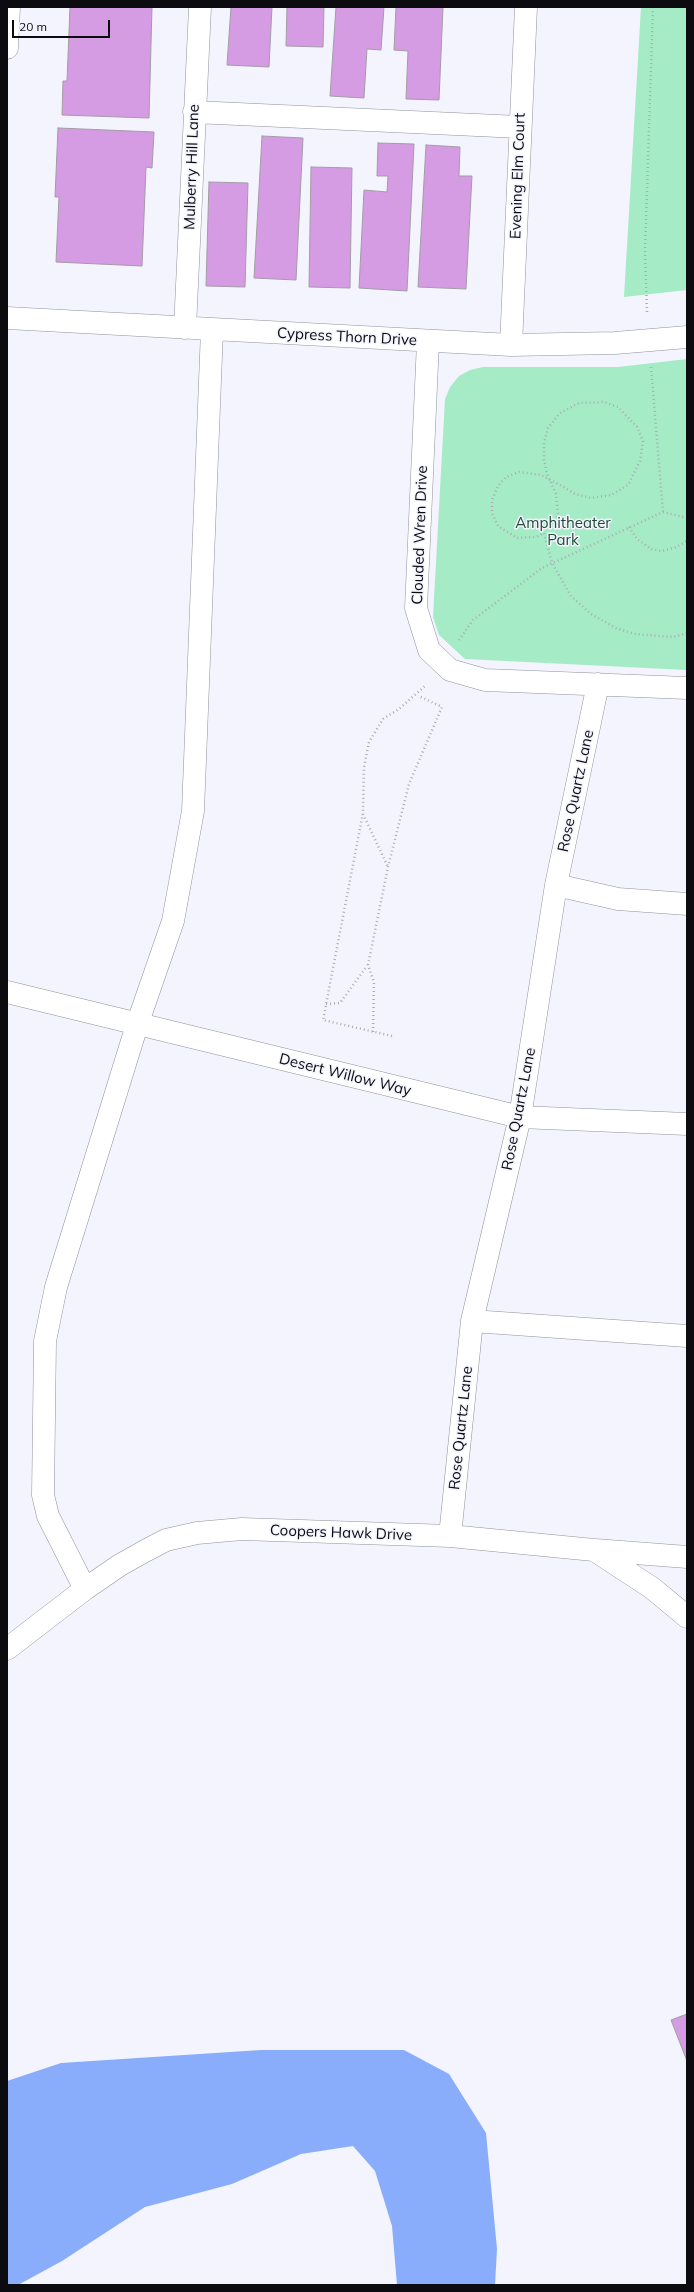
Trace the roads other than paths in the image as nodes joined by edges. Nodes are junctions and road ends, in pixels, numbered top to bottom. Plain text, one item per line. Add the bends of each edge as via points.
1 (9, 7) edge
2 (200, 7) edge
3 (526, 7) edge
4 (7, 48) edge
5 (194, 112) junction
6 (520, 127) junction
7 (7, 318) edge
8 (185, 328) junction
9 (212, 330) junction
10 (687, 337) edge
11 (428, 342) junction
12 (511, 345) junction
13 (598, 684) junction
14 (687, 688) edge
15 (556, 885) junction
16 (687, 904) edge
17 (7, 992) edge
18 (137, 1025) junction
19 (520, 1117) junction
20 (687, 1124) edge
21 (472, 1320) junction
22 (687, 1336) edge
23 (450, 1536) junction
24 (594, 1550) junction
25 (687, 1557) edge
26 (85, 1589) junction
27 (687, 1617) edge
28 (7, 1649) edge

1 - 4 street
2 - 5 street, Mulberry Hill Lane
3 - 6 street, Evening Elm Court
5 - 6 street
5 - 8 street, Mulberry Hill Lane
6 - 12 street, Evening Elm Court
7 - 8 street, Cypress Thorn Drive
8 - 9 street, Cypress Thorn Drive
9 - 11 street, Cypress Thorn Drive
9 - 18 street via 193,811 173,921
10 - 12 street, Cypress Thorn Drive
11 - 12 street, Cypress Thorn Drive
11 - 13 street, Clouded Wren Drive via 416,608 429,650 450,670 485,680
13 - 14 street, Clouded Wren Drive
13 - 15 street, Rose Quartz Lane
15 - 16 street via 618,899
15 - 19 street, Rose Quartz Lane
17 - 18 street, Desert Willow Way
18 - 19 street, Desert Willow Way
18 - 26 street via 56,1286 45,1341 43,1495 48,1516
19 - 20 street, Desert Willow Way
19 - 21 street, Rose Quartz Lane
21 - 22 street
21 - 23 street, Rose Quartz Lane
23 - 24 street, Coopers Hawk Drive
23 - 26 street, Coopers Hawk Drive via 242,1529 197,1533 166,1540
24 - 25 street
24 - 27 street, Coopers Hawk Drive via 652,1588
26 - 28 street, Coopers Hawk Drive

